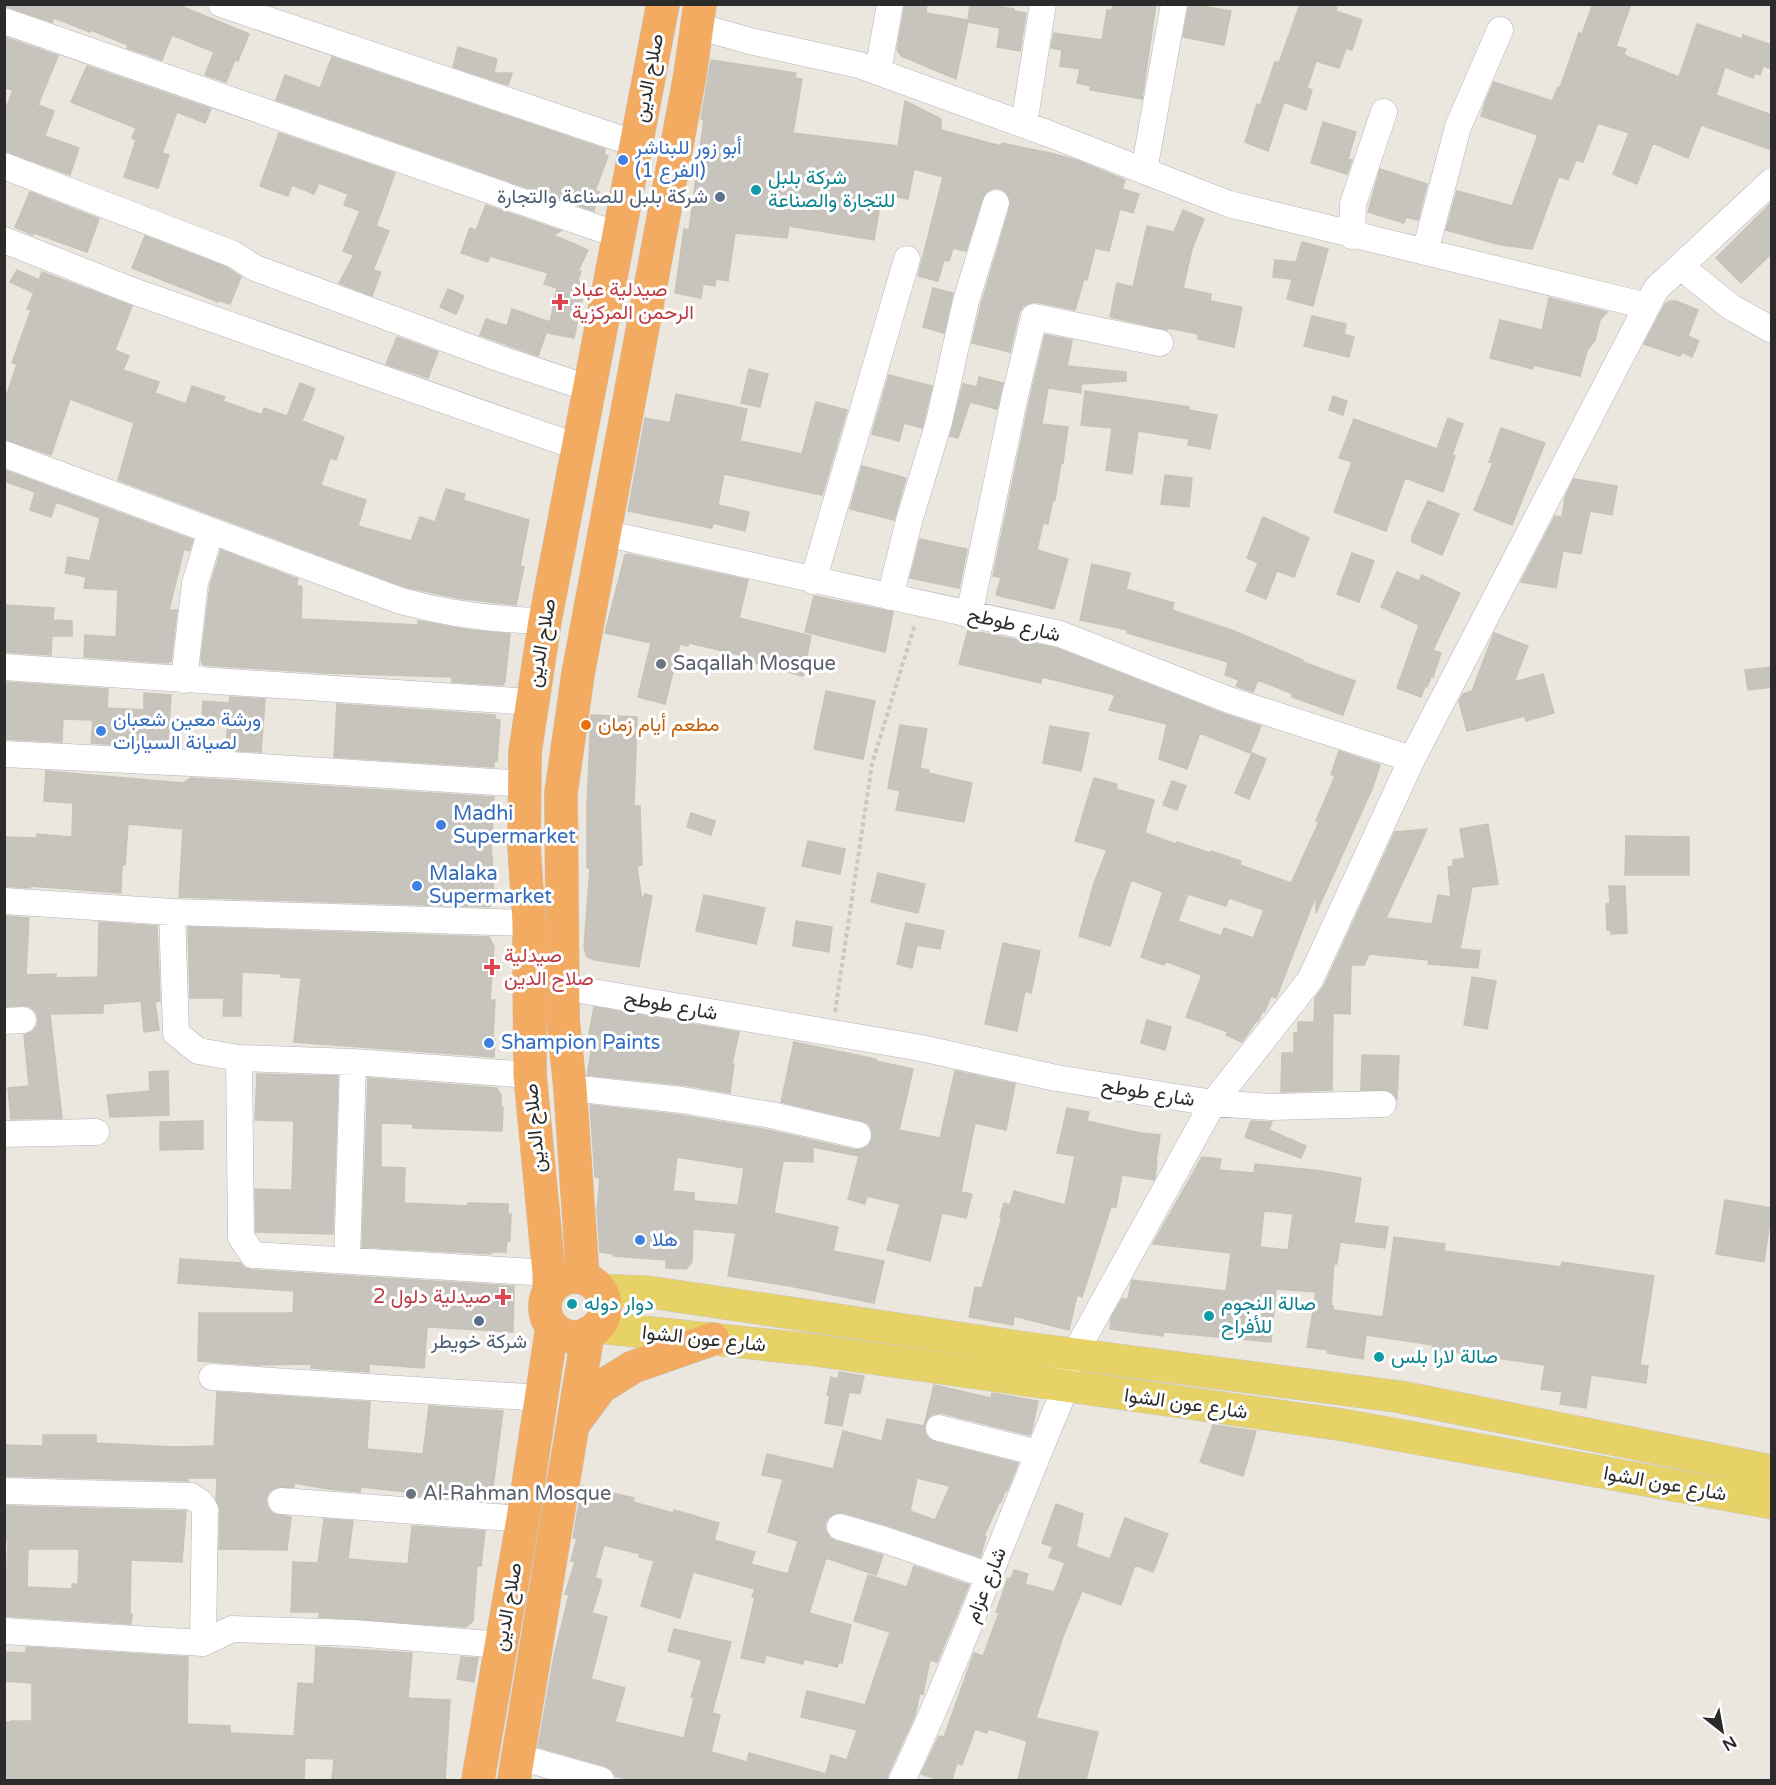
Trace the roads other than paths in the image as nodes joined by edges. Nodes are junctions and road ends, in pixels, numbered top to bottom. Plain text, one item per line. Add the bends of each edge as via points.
1 (221, 4) edge
2 (663, 4) edge
3 (890, 4) edge
4 (1043, 4) edge
5 (1174, 4) edge
6 (698, 15) edge
7 (4, 21) edge
8 (1500, 30) dead end
9 (878, 72) junction
10 (1384, 112) dead end
11 (1024, 124) junction
12 (636, 144) junction
13 (4, 166) edge
14 (1144, 171) junction
15 (1772, 181) edge
16 (996, 203) dead end
17 (618, 235) junction
18 (1352, 236) junction
19 (4, 240) edge
20 (1425, 252) junction
21 (907, 259) dead end
22 (1682, 267) junction
23 (1647, 306) junction
24 (1772, 330) edge
25 (1160, 343) dead end
26 (588, 388) junction
27 (578, 447) junction
28 (4, 454) edge
29 (211, 531) junction
30 (604, 534) junction
31 (813, 580) junction
32 (890, 597) junction
33 (969, 615) junction
34 (545, 621) junction
35 (4, 667) edge
36 (184, 680) junction
37 (532, 702) junction
38 (4, 754) edge
39 (1412, 759) junction
40 (525, 784) junction
41 (4, 901) edge
42 (172, 912) junction
43 (529, 923) junction
44 (563, 987) junction
45 (239, 1058) junction
46 (353, 1062) junction
47 (530, 1075) junction
48 (570, 1088) junction
49 (1213, 1103) junction
50 (1383, 1104) dead end
51 (96, 1132) dead end
52 (4, 1134) edge
53 (858, 1135) dead end
54 (347, 1260) junction
55 (549, 1282) junction
56 (591, 1284) junction
57 (552, 1327) junction
58 (592, 1330) junction
59 (713, 1339) junction
60 (1075, 1354) junction
61 (212, 1377) dead end
62 (1062, 1387) junction
63 (542, 1398) junction
64 (572, 1426) junction
65 (939, 1428) dead end
66 (1038, 1453) junction
67 (1772, 1471) edge
68 (4, 1491) edge
69 (281, 1501) dead end
70 (1772, 1503) edge
71 (523, 1519) junction
72 (840, 1527) dead end
73 (990, 1576) junction
74 (4, 1630) edge
75 (203, 1643) junction
76 (502, 1645) junction
77 (516, 1769) edge
78 (477, 1780) edge
79 (601, 1780) edge
80 (902, 1780) edge

1 - 12 street
2 - 12 highway, صلاح الدين
3 - 9 street
4 - 11 street
5 - 14 street
6 - 9 street via 750,41
6 - 30 highway, صلاح الدين
7 - 17 street
8 - 20 street via 1458,127
9 - 11 street
10 - 18 street via 1353,204
11 - 14 street
12 - 17 highway, صلاح الدين
13 - 26 street via 233,254 255,268
14 - 18 street via 1229,204
15 - 22 street, شارع عزام
16 - 32 street via 966,301 939,422
17 - 26 highway, صلاح الدين
18 - 20 street
19 - 27 street via 133,291
20 - 23 street
21 - 31 street
22 - 23 street, شارع عزام via 1656,289
22 - 24 street via 1731,307
23 - 39 street, شارع عزام
25 - 33 street via 1034,317
26 - 27 highway, صلاح الدين
27 - 34 highway, صلاح الدين
28 - 29 street
29 - 34 street via 428,609 480,618
29 - 36 street via 195,584
30 - 31 street, شارع طوطح
30 - 44 highway, صلاح الدين via 561,793
31 - 32 street, شارع طوطح
32 - 33 street, شارع طوطح
33 - 39 street, شارع طوطح via 1060,634 1229,700
34 - 37 highway, صلاح الدين
35 - 36 street
36 - 37 street
37 - 40 highway, صلاح الدين
38 - 40 street
39 - 49 street, شارع عزام via 1310,980
40 - 43 highway, صلاح الدين
41 - 42 street
42 - 43 street
42 - 45 street via 176,1033 198,1051
43 - 47 highway, صلاح الدين
44 - 48 highway, صلاح الدين
44 - 49 street, شارع طوطح
45 - 46 street
45 - 54 street via 241,1237 254,1255
46 - 47 street
46 - 54 street
47 - 55 highway, صلاح الدين
48 - 53 street via 693,1102
48 - 56 highway, صلاح الدين
49 - 50 street, شارع طوطح via 1272,1107
49 - 60 street, شارع عزام
51 - 52 street
54 - 55 street
55 - 56 highway via 555,1284 563,1279
55 - 57 highway via 545,1310
56 - 58 highway via 603,1299 604,1309 602,1319
56 - 60 main road, شارع عون الشوا
57 - 58 highway via 569,1336
57 - 63 highway, صلاح الدين
58 - 59 main road, شارع عون الشوا
58 - 64 highway, صلاح الدين
59 - 62 main road, شارع عون الشوا
59 - 64 highway via 633,1368 601,1387
60 - 62 street, شارع عزام
60 - 67 main road, شارع عون الشوا via 1401,1397
61 - 63 street
62 - 66 street, شارع عزام
62 - 70 main road, شارع عون الشوا via 1343,1425
63 - 71 highway, صلاح الدين
64 - 77 highway, صلاح الدين
65 - 66 street
66 - 73 street, شارع عزام
68 - 75 street via 196,1499 205,1509
69 - 71 street
71 - 76 highway, صلاح الدين
72 - 73 street
73 - 80 street, شارع عزام
74 - 75 street
75 - 76 street via 232,1629 354,1633
76 - 78 highway, صلاح الدين
77 - 79 street

